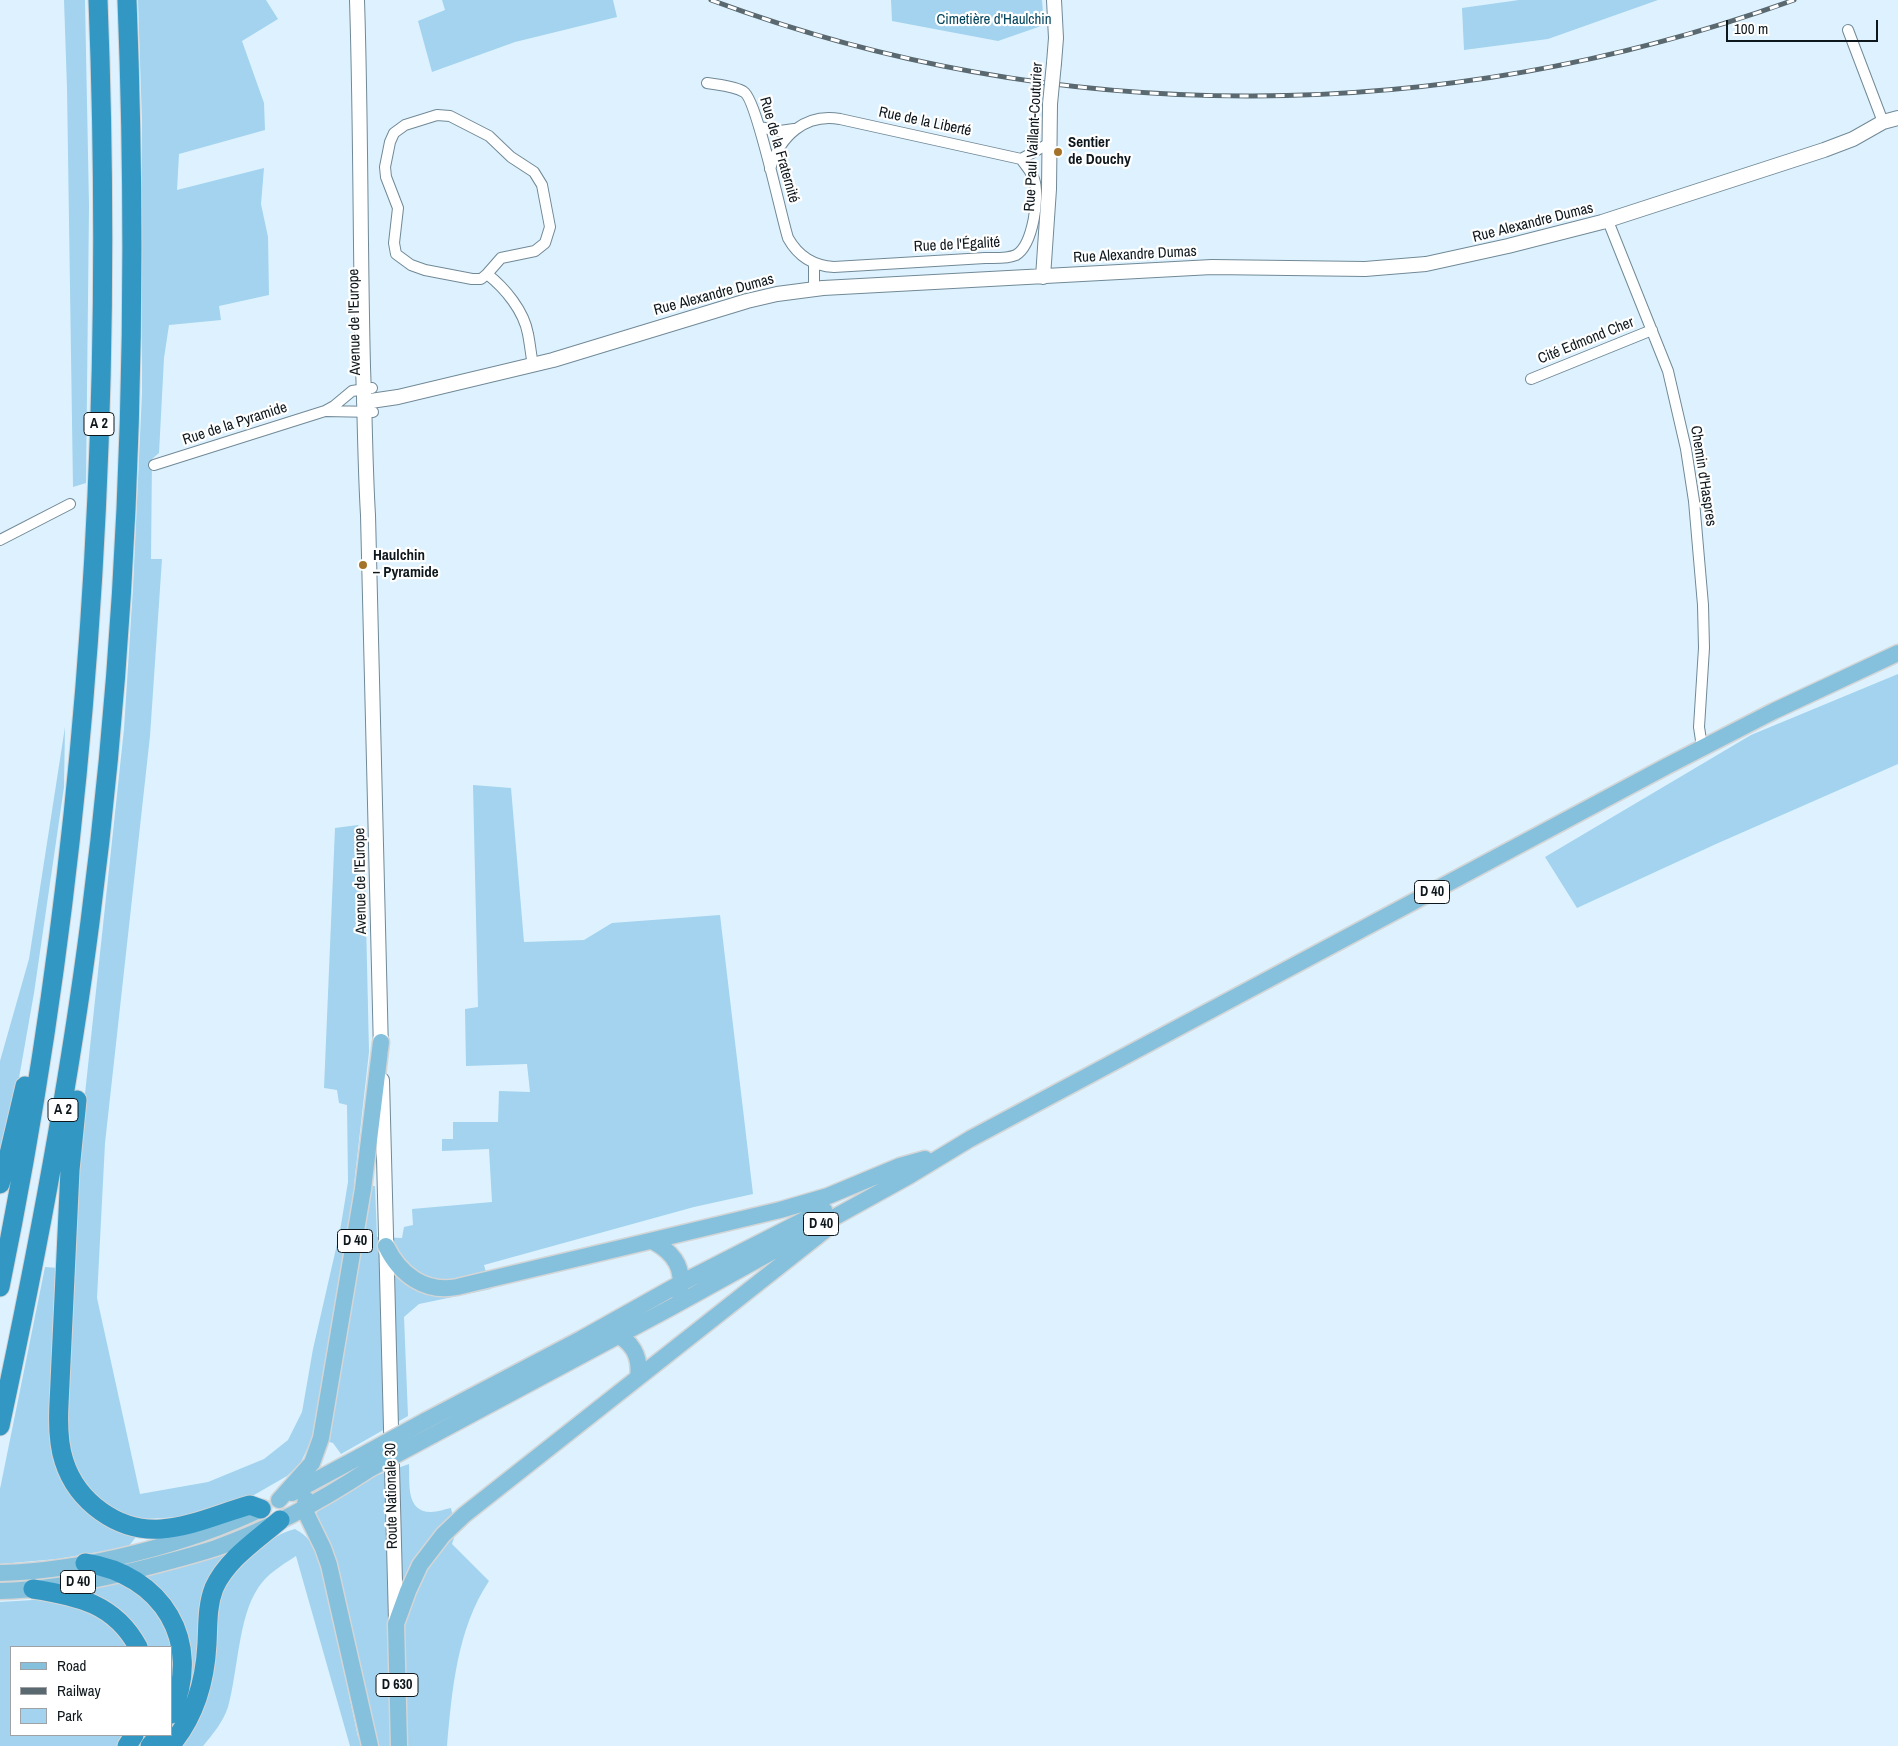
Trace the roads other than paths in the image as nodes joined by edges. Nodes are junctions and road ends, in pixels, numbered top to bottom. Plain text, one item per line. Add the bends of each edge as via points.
1 (98, 0) edge
2 (127, 0) edge
3 (357, 0) edge
4 (1054, 0) edge
5 (1848, 30) dead end
6 (707, 83) dead end
7 (1898, 118) edge
8 (1883, 122) junction
9 (759, 127) junction
10 (794, 129) junction
11 (1048, 144) junction
12 (1021, 159) junction
13 (770, 169) junction
14 (1608, 220) junction
15 (799, 252) joint
16 (814, 263) junction
17 (487, 274) junction
18 (1043, 276) junction
19 (814, 289) junction
20 (1652, 330) junction
21 (533, 365) junction
22 (1531, 379) dead end
23 (368, 401) junction
24 (325, 411) junction
25 (154, 465) dead end
26 (70, 504) dead end
27 (0, 540) edge
28 (1898, 653) edge
29 (1702, 747) junction
30 (62, 915) junction
31 (91, 920) junction
32 (381, 1042) junction
33 (970, 1139) junction
34 (925, 1159) junction
35 (0, 1184) edge
36 (890, 1186) junction
37 (654, 1242) junction
38 (386, 1246) junction
39 (681, 1283) junction
40 (0, 1287) edge
41 (672, 1307) junction
42 (620, 1336) junction
43 (581, 1339) junction
44 (638, 1377) junction
45 (0, 1426) edge
46 (429, 1428) junction
47 (321, 1438) junction
48 (364, 1463) junction
49 (337, 1469) junction
50 (315, 1481) junction
51 (279, 1500) junction
52 (304, 1508) junction
53 (261, 1509) junction
54 (280, 1520) junction
55 (85, 1563) junction
56 (4, 1573) edge
57 (122, 1573) junction
58 (33, 1589) junction
59 (1, 1591) edge
60 (396, 1624) junction
61 (137, 1646) edge
62 (172, 1712) edge
63 (158, 1736) edge
64 (150, 1746) edge
65 (170, 1746) edge
66 (370, 1746) edge
67 (399, 1746) edge

1 - 30 highway, A 2 via 102,270 97,476 82,726
2 - 31 highway, A 2 via 131,231 127,471 113,698
3 - 23 street, Avenue de l'Europe / D 630 via 370,264
4 - 11 street, Rue Paul Vaillant-Couturier, bridge via 1056,38
5 - 8 street
6 - 9 street, Rue de la Fraternité via 745,93
7 - 8 street, Rue Alexandre Dumas
8 - 14 street, Rue Alexandre Dumas via 1824,150
9 - 10 street, Rue de la Liberté via 780,131
9 - 13 street, Rue de la Fraternité
10 - 12 street, Rue de la Liberté via 818,119 834,118
10 - 13 street via 775,154
11 - 12 street
11 - 18 street, Rue Paul Vaillant-Couturier via 1049,189
12 - 16 street, Rue de l'Égalité via 1034,179 1034,210 1027,243 1013,256 834,267
13 - 15 street, Rue de la Fraternité via 788,238
14 - 18 street, Rue Alexandre Dumas via 1483,252 1400,267 1212,267
14 - 20 street, Chemin d'Haspres
15 - 16 street, Rue de l'Égalité
16 - 19 street
17 - 17 street via 481,279 472,279 425,270 396,254 398,208 385,167 390,142 401,127 437,115 450,116 485,134 537,175 549,221 548,237 539,250 501,258
17 - 21 street via 508,295 522,317
18 - 19 street, Rue Alexandre Dumas
19 - 21 street, Rue Alexandre Dumas via 747,300
20 - 22 street, Cité Edmond Cher
20 - 29 street, Chemin d'Haspres via 1675,397 1694,500 1703,605 1699,727
21 - 23 street, Rue Alexandre Dumas
23 - 24 street, Rue de la Pyramide
23 - 24 street, Rue de la Pyramide via 356,389
23 - 32 street, Avenue de l'Europe / D 630
24 - 25 street, Rue de la Pyramide
26 - 27 street
28 - 29 main road, D 40
29 - 33 main road, D 40
30 - 35 highway via 46,976 22,1100
30 - 40 highway, A 2 via 35,1100
31 - 45 highway, A 2 via 47,1200
31 - 53 highway via 89,989 72,1136 58,1404 64,1460 74,1481 90,1502 129,1526 168,1528 250,1505
32 - 38 street, Avenue de l'Europe / D 630
32 - 47 main road, D 40 via 363,1189
33 - 34 main road, D 40
33 - 36 main road, D 40
34 - 37 main road via 806,1203
34 - 39 main road, D 40
36 - 41 main road, D 40
36 - 44 main road, D 40 via 816,1237
37 - 38 main road via 450,1288 434,1288 416,1281 395,1262
37 - 39 main road via 675,1259
38 - 60 street, Route Nationale 30 / D 630
39 - 41 main road
39 - 43 main road, D 40
41 - 42 main road, D 40
42 - 43 main road, D 40 via 603,1331
42 - 44 main road via 636,1354
42 - 46 main road, D 40
43 - 46 main road, D 40
44 - 60 main road, D 40 via 448,1529 416,1573
46 - 48 main road, D 40, bridge
47 - 49 main road via 325,1457
47 - 51 main road, D 40 via 312,1463
48 - 49 main road via 355,1473
48 - 52 main road, D 40
49 - 50 main road, D 40
50 - 51 main road, D 40
50 - 52 main road
51 - 53 main road, D 40
52 - 54 main road, D 40
52 - 66 main road via 329,1565
53 - 55 main road, D 40 via 182,1539
54 - 57 main road, D 40 via 216,1548
54 - 65 highway via 236,1558 217,1582 209,1606 202,1683 191,1714
55 - 56 main road, D 40
55 - 57 highway via 106,1566
57 - 58 main road, D 40
57 - 62 highway via 160,1601 170,1614 177,1633 182,1650 182,1678
58 - 59 main road, D 40
58 - 61 highway via 94,1604 122,1624
60 - 67 main road, Route Nationale 30 / D 630
63 - 64 highway

